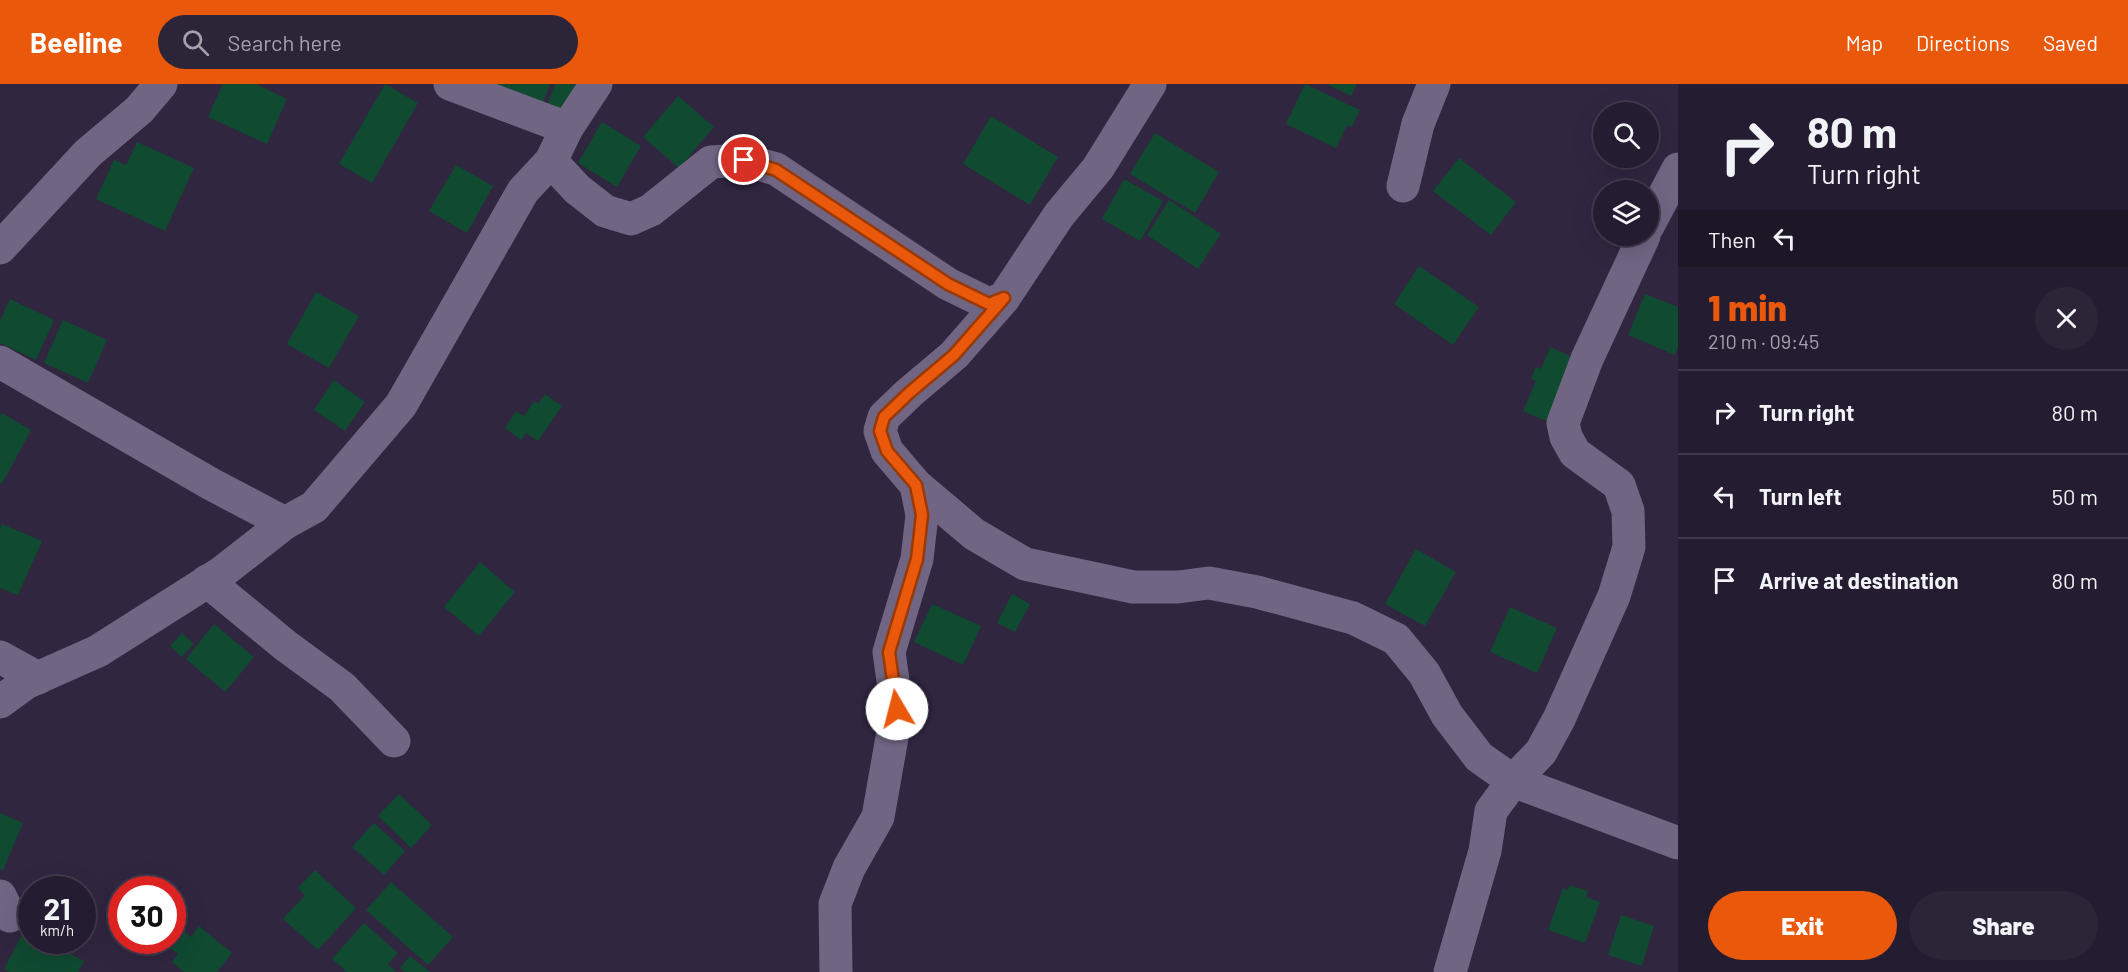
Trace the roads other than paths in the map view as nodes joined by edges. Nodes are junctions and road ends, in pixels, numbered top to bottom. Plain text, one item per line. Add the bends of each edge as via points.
1 (161, 84) edge
2 (450, 84) edge
3 (596, 84) edge
4 (1150, 84) edge
5 (1434, 84) edge
6 (567, 128) junction
7 (551, 162) junction
8 (1678, 169) edge
9 (1403, 186) dead end
10 (1659, 205) edge
11 (1639, 246) edge
12 (0, 248) edge
13 (1004, 298) junction
14 (0, 362) edge
15 (916, 485) junction
16 (285, 523) junction
17 (207, 581) junction
18 (0, 657) edge
19 (38, 678) junction
20 (0, 702) edge
21 (394, 741) dead end
22 (1513, 782) junction
23 (1678, 843) edge
24 (836, 972) edge
25 (1450, 972) edge

1 - 12 street via 139,110 88,153
2 - 6 street
3 - 6 street
4 - 13 street via 1098,168 1059,215
5 - 9 street via 1418,124
6 - 7 street
7 - 13 street via 605,211 631,219 651,210 711,162 744,160 776,170 948,284 989,304
7 - 16 street via 523,191 401,405 314,507
8 - 10 street
11 - 22 street via 1587,359 1563,423 1575,453 1619,485 1628,511 1629,547 1614,596 1558,718 1541,752
13 - 15 street via 954,355 884,417 880,431 887,451
14 - 16 street
15 - 22 street via 974,534 1025,564 1133,587 1178,588 1209,583 1257,592 1353,618 1396,639 1424,673 1447,715 1479,757
15 - 24 street via 922,515 917,559 889,652 897,709 878,817 849,868 835,904
16 - 17 street
17 - 19 street via 98,651
17 - 21 street via 342,687
18 - 19 street
19 - 20 street
22 - 23 street
22 - 25 street via 1491,811 1485,851

